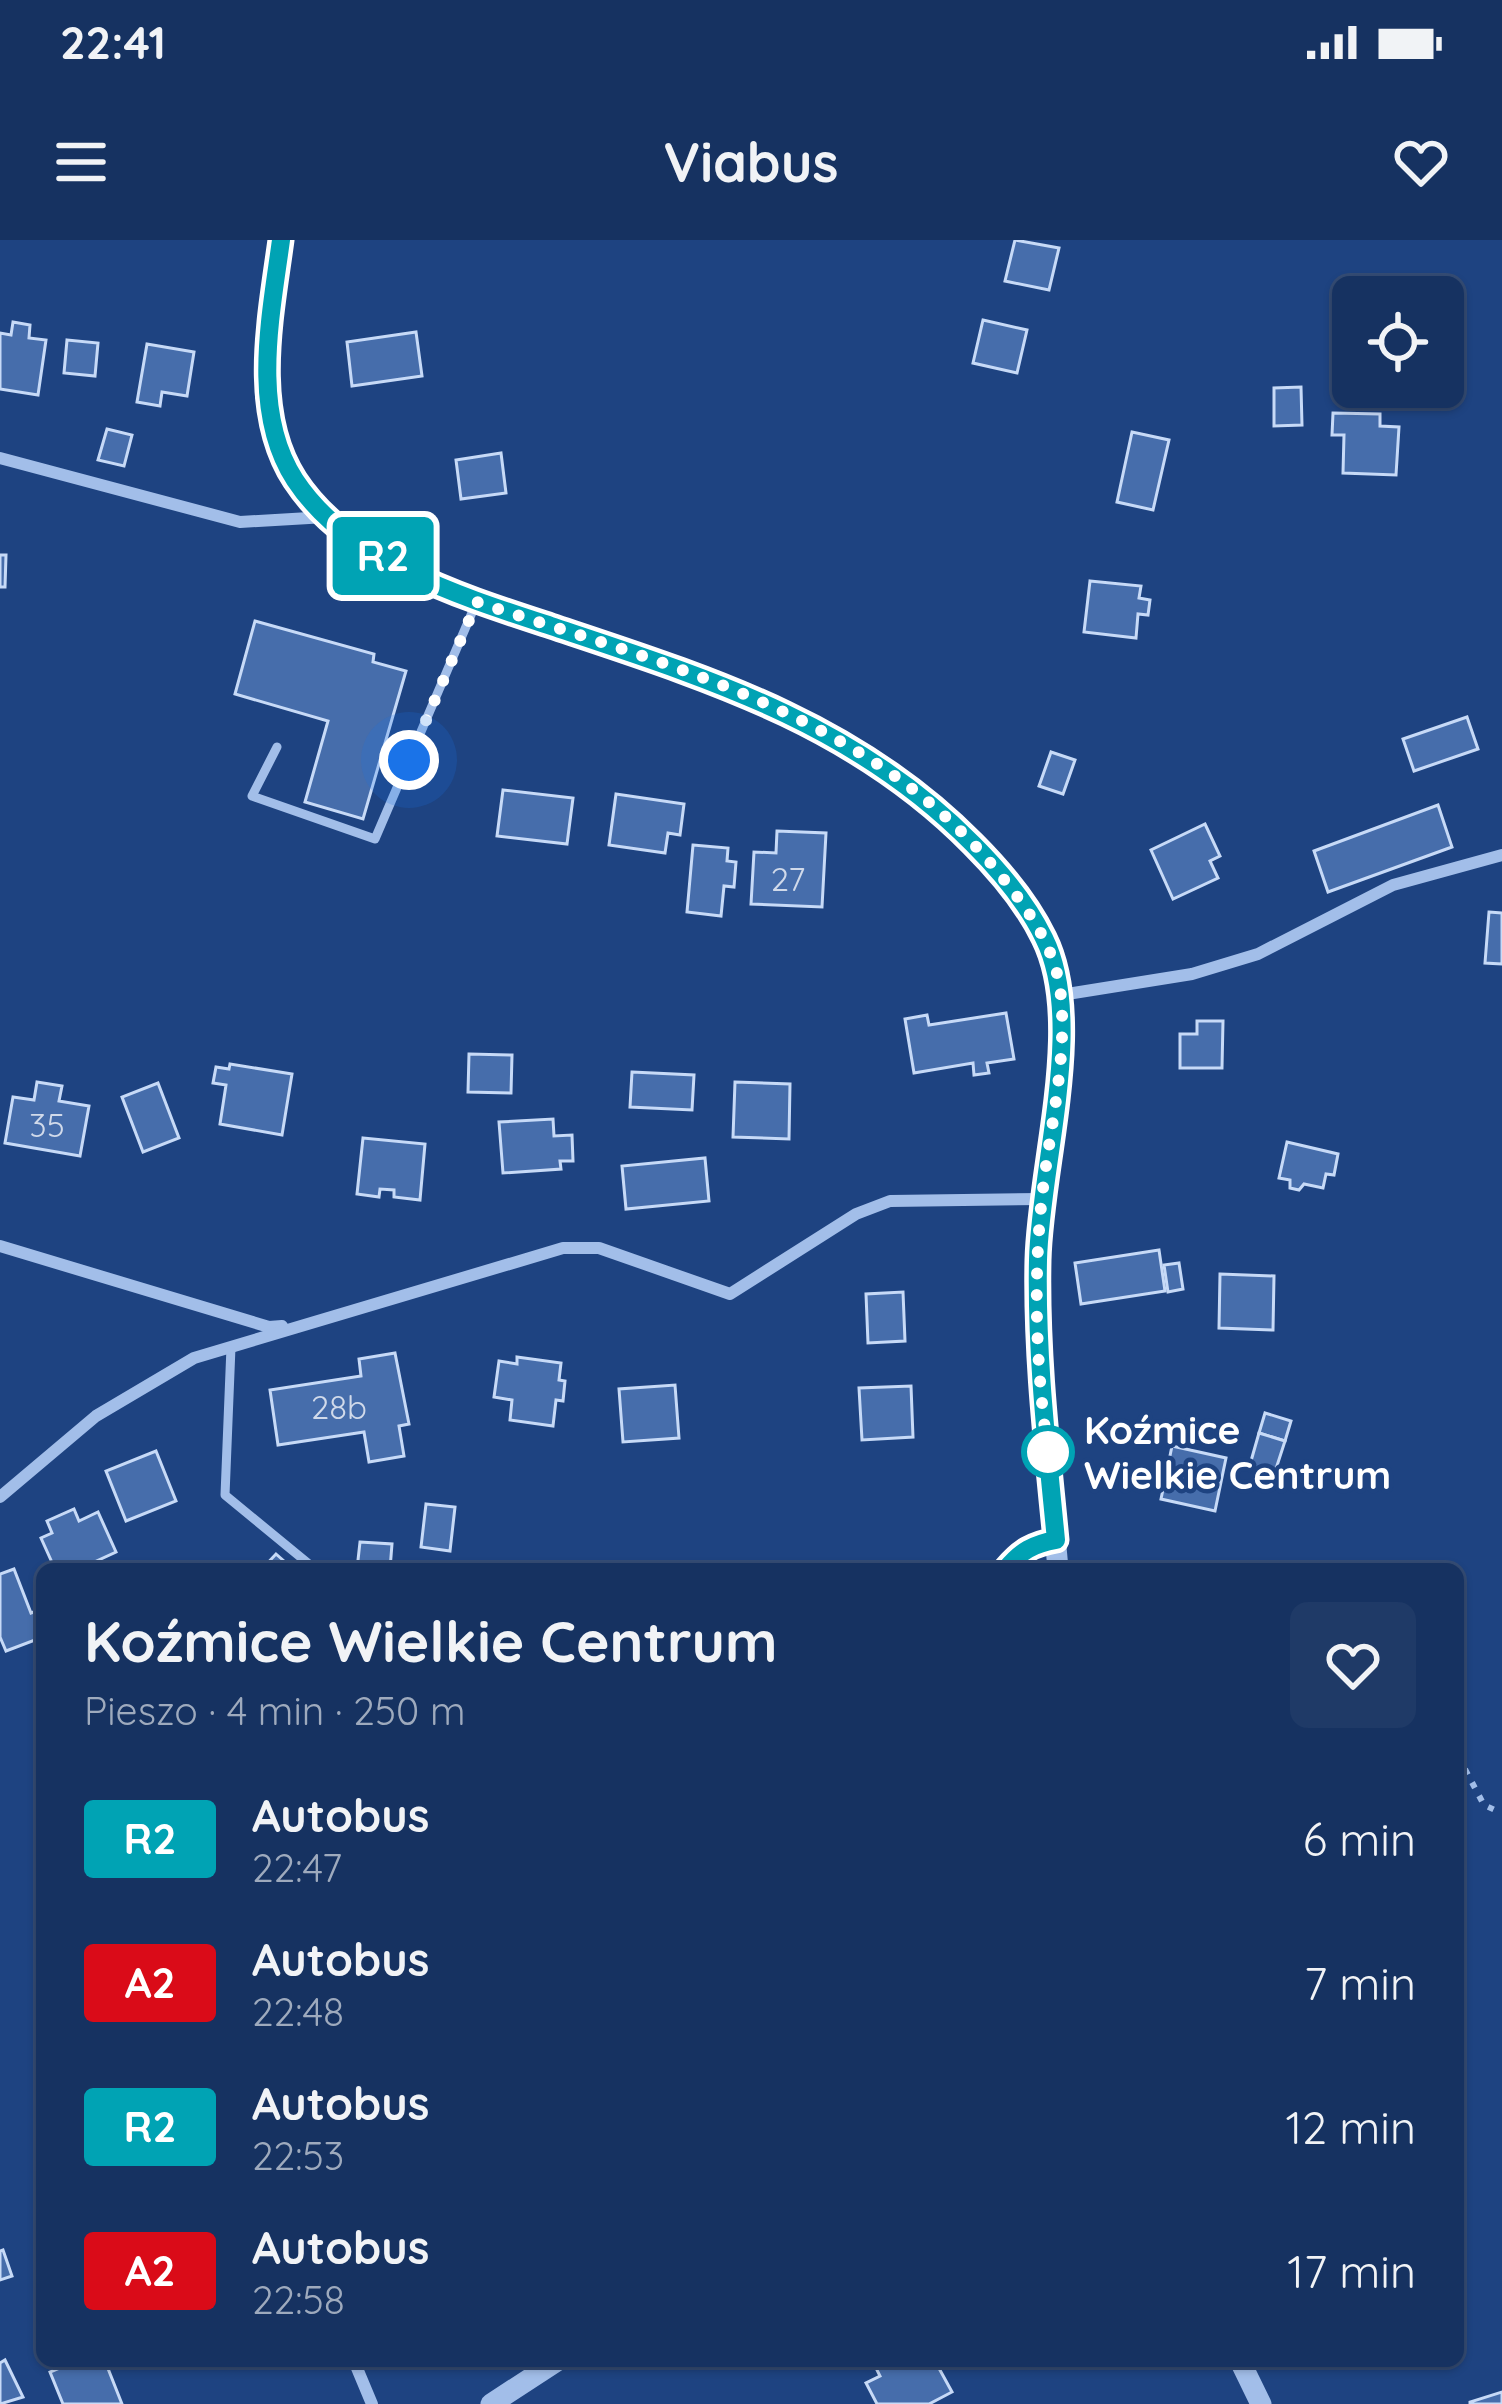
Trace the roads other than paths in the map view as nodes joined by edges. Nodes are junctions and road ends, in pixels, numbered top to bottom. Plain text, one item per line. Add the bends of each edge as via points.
1 (281, 240) edge
2 (0, 458) edge
3 (329, 518) junction
4 (477, 602) junction
5 (277, 747) dead end
6 (1502, 856) edge
7 (1061, 995) junction
8 (1042, 1199) junction
9 (0, 1246) edge
10 (313, 1323) junction
11 (231, 1347) junction
12 (0, 1497) edge
13 (1056, 1540) junction
14 (308, 1563) edge
15 (1011, 1563) edge
16 (1058, 1563) edge
17 (357, 2367) edge
18 (547, 2367) edge
19 (1243, 2367) edge
20 (373, 2404) edge
21 (491, 2404) edge
22 (1261, 2404) edge

1 - 3 street via 268,338 273,416 295,479
2 - 3 street via 240,522
3 - 4 street via 364,545
4 - 5 lane via 375,839 252,796
4 - 7 street via 702,676 843,741 896,776 1021,901 1046,940
6 - 7 street via 1394,885 1258,954 1192,974
7 - 8 street
8 - 10 street via 890,1201 730,1294 599,1248 563,1248
8 - 13 street via 1039,1337
9 - 10 street via 269,1327
10 - 11 street
11 - 12 street via 194,1358 96,1416
11 - 14 lane via 225,1495
13 - 15 street
13 - 16 street
17 - 20 street
18 - 21 street
19 - 22 street

